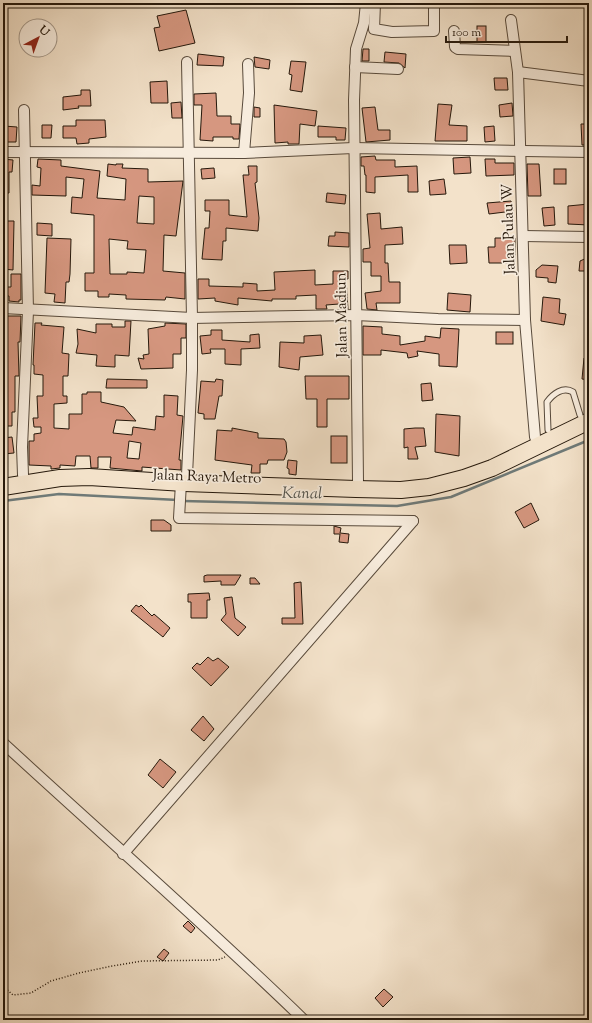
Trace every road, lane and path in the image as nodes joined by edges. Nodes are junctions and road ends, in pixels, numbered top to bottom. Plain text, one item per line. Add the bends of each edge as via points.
1 (366, 3) edge
2 (376, 3) edge
3 (434, 3) edge
4 (511, 20) dead end
5 (454, 31) dead end
6 (515, 51) junction
7 (187, 62) dead end
8 (248, 64) dead end
9 (355, 67) junction
10 (398, 69) dead end
11 (518, 72) junction
12 (589, 81) edge
13 (24, 110) dead end
14 (353, 148) junction
15 (521, 150) junction
16 (3, 152) edge
17 (589, 152) edge
18 (25, 153) junction
19 (188, 153) junction
20 (244, 153) junction
21 (523, 236) junction
22 (589, 237) edge
23 (3, 308) edge
24 (28, 310) junction
25 (356, 315) junction
26 (192, 318) junction
27 (525, 320) junction
28 (586, 418) edge
29 (543, 438) junction
30 (22, 475) junction
31 (3, 479) edge
32 (184, 479) junction
33 (358, 481) junction
34 (3, 487) edge
35 (3, 743) edge
36 (123, 854) junction
37 (234, 952) junction
38 (3, 986) edge
39 (304, 1020) edge

1 - 9 street, Jalan Madiun via 364,23 356,49
2 - 3 street via 374,30 392,32 434,31
4 - 6 street, Jalan Pulau W
5 - 6 street via 455,47 458,49
6 - 11 street, Jalan Pulau W
7 - 19 street
8 - 20 street via 249,93
9 - 10 street
9 - 14 street, Jalan Madiun
11 - 12 street
11 - 15 street, Jalan Pulau W
13 - 18 street
14 - 15 street
14 - 20 street
14 - 25 street, Jalan Madiun
15 - 17 street
15 - 21 street, Jalan Pulau W
16 - 18 street
18 - 19 street
18 - 24 street
19 - 20 street
19 - 26 street
21 - 22 street
21 - 27 street, Jalan Pulau W
23 - 24 street
24 - 26 street
24 - 30 street
25 - 26 street
25 - 27 street
25 - 33 street, Jalan Madiun
26 - 32 street via 192,370
27 - 29 street, Jalan Pulau W
28 - 29 highway
28 - 29 lane via 573,392 566,390 556,393 547,402
29 - 32 highway via 492,468 429,487 401,490 356,489
29 - 33 highway, Jalan Raya Metro via 457,470 426,478
30 - 31 highway, Jalan Raya Metro
30 - 32 highway, Jalan Raya Metro via 60,472
32 - 33 highway, Jalan Raya Metro
32 - 34 highway via 60,478
32 - 36 street via 179,518 413,521
35 - 36 street
36 - 37 street
37 - 38 path via 218,960 142,961 79,973 51,981 31,993 13,995
37 - 39 street

